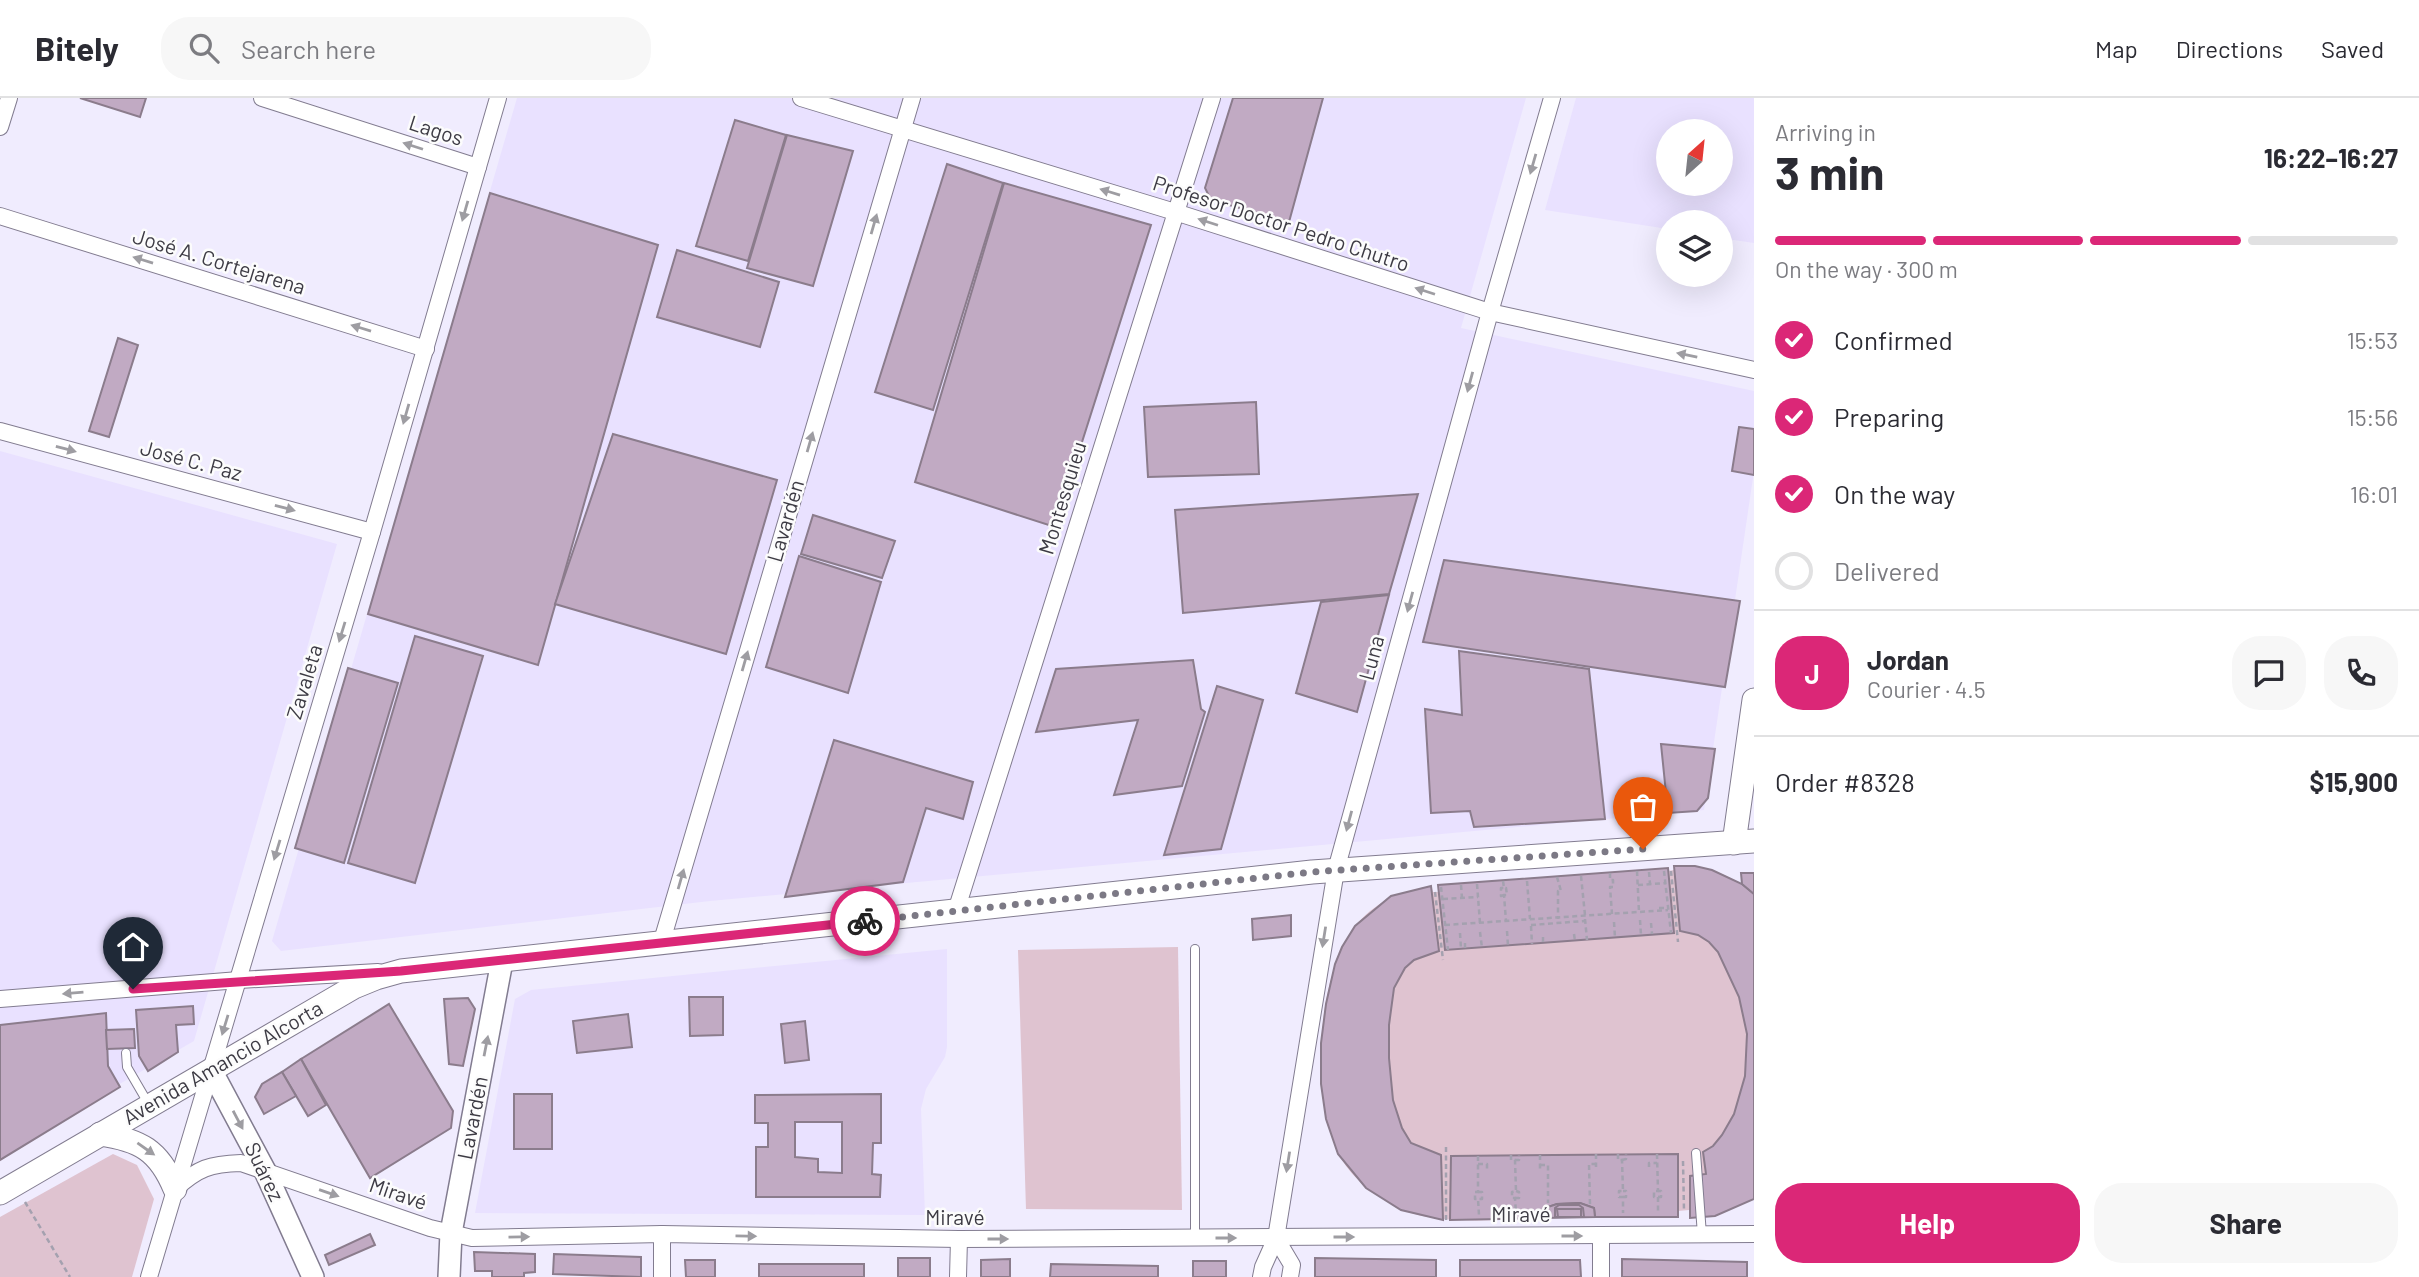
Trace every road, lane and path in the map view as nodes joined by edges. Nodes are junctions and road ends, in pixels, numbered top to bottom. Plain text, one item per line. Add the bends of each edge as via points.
1 (9, 98) edge
2 (262, 98) edge
3 (498, 98) edge
4 (800, 98) edge
5 (912, 98) edge
6 (1212, 98) edge
7 (1552, 98) edge
8 (0, 127) edge
9 (903, 128) junction
10 (478, 167) junction
11 (1175, 212) junction
12 (0, 216) edge
13 (1490, 312) junction
14 (426, 349) junction
15 (1754, 370) edge
16 (0, 431) edge
17 (372, 532) junction
18 (1754, 700) edge
19 (1744, 842) edge
20 (1336, 870) junction
21 (1637, 871) dead end
22 (1664, 871) dead end
23 (1671, 871) dead end
24 (1649, 872) dead end
25 (1610, 873) dead end
26 (1581, 876) dead end
27 (1557, 877) dead end
28 (1503, 881) dead end
29 (1527, 881) dead end
30 (1665, 883) junction
31 (1477, 884) dead end
32 (1650, 884) junction
33 (1461, 885) dead end
34 (1638, 885) junction
35 (1441, 887) dead end
36 (1435, 892) dead end
37 (1478, 897) junction
38 (1462, 898) junction
39 (1442, 899) junction
40 (1659, 908) dead end
41 (1668, 909) junction
42 (956, 911) junction
43 (1639, 912) junction
44 (1612, 914) junction
45 (1571, 916) dead end
46 (1585, 918) junction
47 (1640, 920) dead end
48 (1506, 921) junction
49 (1530, 922) junction
50 (1559, 922) junction
51 (1614, 922) dead end
52 (1480, 923) junction
53 (1651, 923) dead end
54 (1445, 925) junction
55 (1507, 931) dead end
56 (1480, 932) dead end
57 (1460, 933) dead end
58 (1671, 933) dead end
59 (1574, 934) dead end
60 (1652, 934) dead end
61 (1641, 935) dead end
62 (1543, 937) dead end
63 (1615, 938) dead end
64 (1587, 940) dead end
65 (1575, 941) dead end
66 (1678, 942) dead end
67 (1465, 943) dead end
68 (1543, 943) dead end
69 (661, 944) junction
70 (1532, 944) dead end
71 (1508, 946) dead end
72 (1482, 948) dead end
73 (1195, 949) dead end
74 (1448, 950) dead end
75 (1443, 960) dead end
76 (502, 961) junction
77 (401, 971) junction
78 (239, 980) junction
79 (0, 999) edge
80 (126, 1053) dead end
81 (211, 1070) junction
82 (150, 1106) junction
83 (100, 1134) junction
84 (1446, 1144) dead end
85 (1696, 1153) dead end
86 (1595, 1154) dead end
87 (1618, 1154) dead end
88 (1626, 1154) dead end
89 (1657, 1154) dead end
90 (1511, 1155) dead end
91 (1519, 1155) dead end
92 (1540, 1155) dead end
93 (1478, 1156) dead end
94 (1683, 1157) dead end
95 (1515, 1160) junction
96 (1622, 1160) junction
97 (1657, 1163) junction
98 (1478, 1164) junction
99 (1649, 1167) dead end
100 (1487, 1169) dead end
101 (265, 1171) junction
102 (7, 1189) edge
103 (175, 1189) junction
104 (1548, 1203) dead end
105 (1590, 1204) dead end
106 (1684, 1210) dead end
107 (1623, 1213) dead end
108 (1658, 1213) dead end
109 (1516, 1214) dead end
110 (1479, 1215) dead end
111 (1446, 1220) dead end
112 (451, 1233) junction
113 (662, 1234) junction
114 (1754, 1234) edge
115 (1702, 1235) junction
116 (1601, 1236) junction
117 (1195, 1238) junction
118 (1276, 1238) junction
119 (960, 1239) junction
120 (70, 1277) edge
121 (149, 1277) edge
122 (313, 1277) edge
123 (449, 1277) edge
124 (662, 1277) edge
125 (958, 1277) edge
126 (1261, 1277) edge
127 (1290, 1277) edge
128 (1601, 1277) edge

1 - 8 street
10 -> 2 street, Lagos
3 - 10 street, Zavaleta
4 - 9 street, Profesor Doctor Pedro Chutro
5 - 9 street, Lavardén
6 - 11 street, Montesquieu
7 -> 13 street, Luna
11 -> 9 street, Profesor Doctor Pedro Chutro
69 -> 9 street, Lavardén
10 -> 14 street, Zavaleta
13 -> 11 street, Profesor Doctor Pedro Chutro
11 - 42 street, Montesquieu
14 -> 12 street, José A. Cortejarena
15 -> 13 street, Profesor Doctor Pedro Chutro
13 -> 20 street, Luna
14 -> 17 street, Zavaleta
16 -> 17 street, José C. Paz
17 -> 78 street, Zavaleta
18 - 19 main road
19 - 20 main road, Avenida Amancio Alcorta
20 - 42 main road, Avenida Amancio Alcorta
20 -> 118 street, Luna
21 - 34 path
22 - 30 path
23 - 66 path
24 - 32 path
25 - 44 path
26 - 46 path
27 - 50 path
28 - 48 path
29 - 49 path
30 - 32 path
30 - 41 path
31 - 37 path
32 - 34 path
33 - 38 path
34 - 43 path
35 - 39 path
36 - 75 path
37 - 38 path
37 - 52 path
38 - 39 path
39 - 54 path
40 - 46 path via 1668,909
41 - 43 path
41 - 58 path
42 - 69 main road, Avenida Amancio Alcorta
43 - 44 path
44 - 49 path
45 - 46 path
46 - 50 path
46 - 64 path
47 - 61 path
48 - 49 path
48 - 52 path
49 - 50 path
49 - 70 path
51 - 63 path
52 - 54 path
53 - 60 path
54 - 74 path
55 - 71 path
56 - 72 path
57 - 67 path via 1463,949
59 - 65 path
62 - 68 path
69 - 76 main road, Avenida Amancio Alcorta
73 - 117 lane
76 - 77 main road, Avenida Amancio Alcorta
112 -> 76 street, Lavardén
77 - 78 street
77 - 81 main road, Avenida Amancio Alcorta via 354,987
78 -> 79 street
78 -> 81 street, Zavaleta
80 - 82 lane via 127,1067
81 - 82 main road, Avenida Amancio Alcorta
81 -> 101 street, Suárez
81 - 103 street, Zavaleta
82 - 83 main road, Avenida Amancio Alcorta
83 - 102 main road, Avenida Amancio Alcorta
83 -> 103 main road via 139,1143 167,1170
84 - 111 path
85 - 115 lane
86 - 105 path via 1596,1165 1589,1164
87 - 96 path
88 - 96 path
89 - 97 path
90 - 95 path
91 - 95 path
92 - 104 path via 1540,1167 1548,1165
93 - 98 path
94 - 106 path
95 - 109 path via 1516,1192 1512,1198
96 - 107 path via 1623,1191 1619,1197
97 - 99 path via 1648,1163
97 - 108 path via 1654,1197 1658,1197
98 - 100 path via 1487,1164
98 - 110 path via 1475,1199
101 - 103 street, Miravé via 241,1163 216,1163 194,1172
101 -> 112 street, Miravé
101 - 122 street, Suárez
102 - 120 path
103 - 121 street, Zavaleta
112 -> 113 street, Miravé via 472,1238
112 - 123 street, Lavardén
113 -> 119 street, Miravé
113 - 124 street
114 - 115 street, Miravé
115 - 116 street, Miravé
118 -> 116 street, Miravé
116 - 128 street
117 -> 118 street, Miravé
119 -> 117 street, Miravé
118 - 126 street, Luna
118 - 127 street via 1293,1265
119 - 125 street

